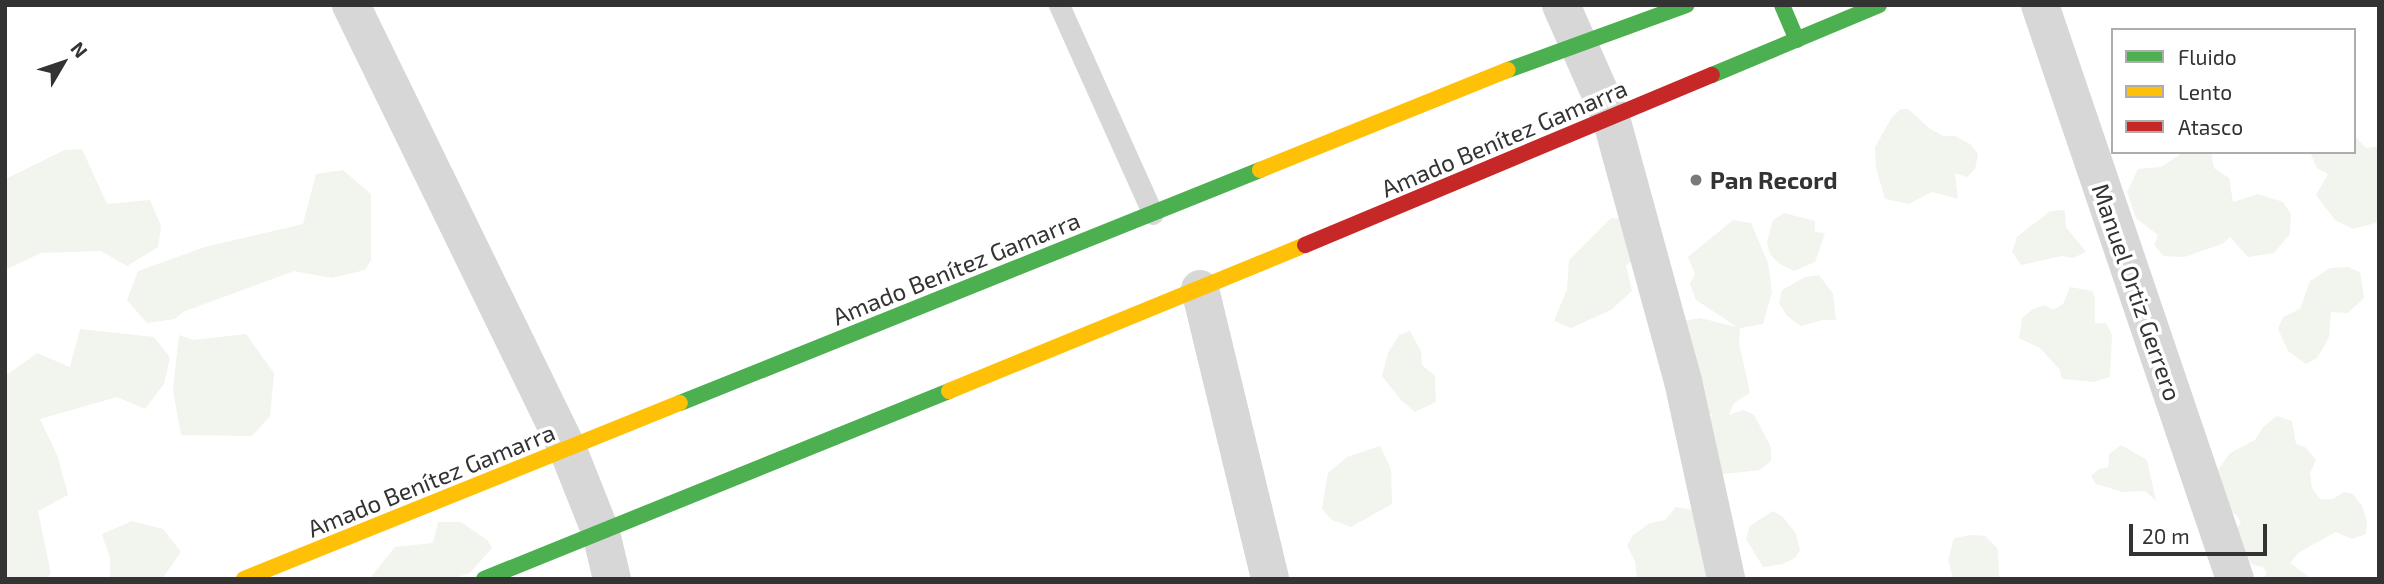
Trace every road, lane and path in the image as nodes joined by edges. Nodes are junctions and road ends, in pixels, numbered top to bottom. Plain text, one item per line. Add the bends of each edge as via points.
1 (351, 5) edge
2 (1059, 5) edge
3 (1561, 5) edge
4 (1687, 5) edge
5 (1783, 5) edge
6 (1879, 5) edge
7 (2040, 5) edge
8 (1797, 40) junction
9 (1576, 43) junction
10 (1611, 118) junction
11 (1153, 214) junction
12 (1200, 289) junction
13 (568, 450) junction
14 (601, 533) junction
15 (244, 579) edge
16 (484, 579) edge
17 (612, 579) edge
18 (1270, 579) edge
19 (1726, 579) edge
20 (2235, 579) edge

1 - 13 street
2 - 11 lane
3 - 9 street
4 - 9 main road, Amado Benítez Gamarra
5 - 8 main road
6 - 8 main road, Amado Benítez Gamarra
7 - 20 street, Manuel Ortiz Gerrero
8 - 10 main road, Amado Benítez Gamarra
9 - 10 street
9 - 11 main road, Amado Benítez Gamarra
10 - 12 main road, Amado Benítez Gamarra
10 - 19 street via 1683,381
11 - 13 main road, Amado Benítez Gamarra
12 - 14 main road, Amado Benítez Gamarra
12 - 18 street
13 - 14 street
13 - 15 main road, Amado Benítez Gamarra
14 - 16 main road, Amado Benítez Gamarra
14 - 17 street

